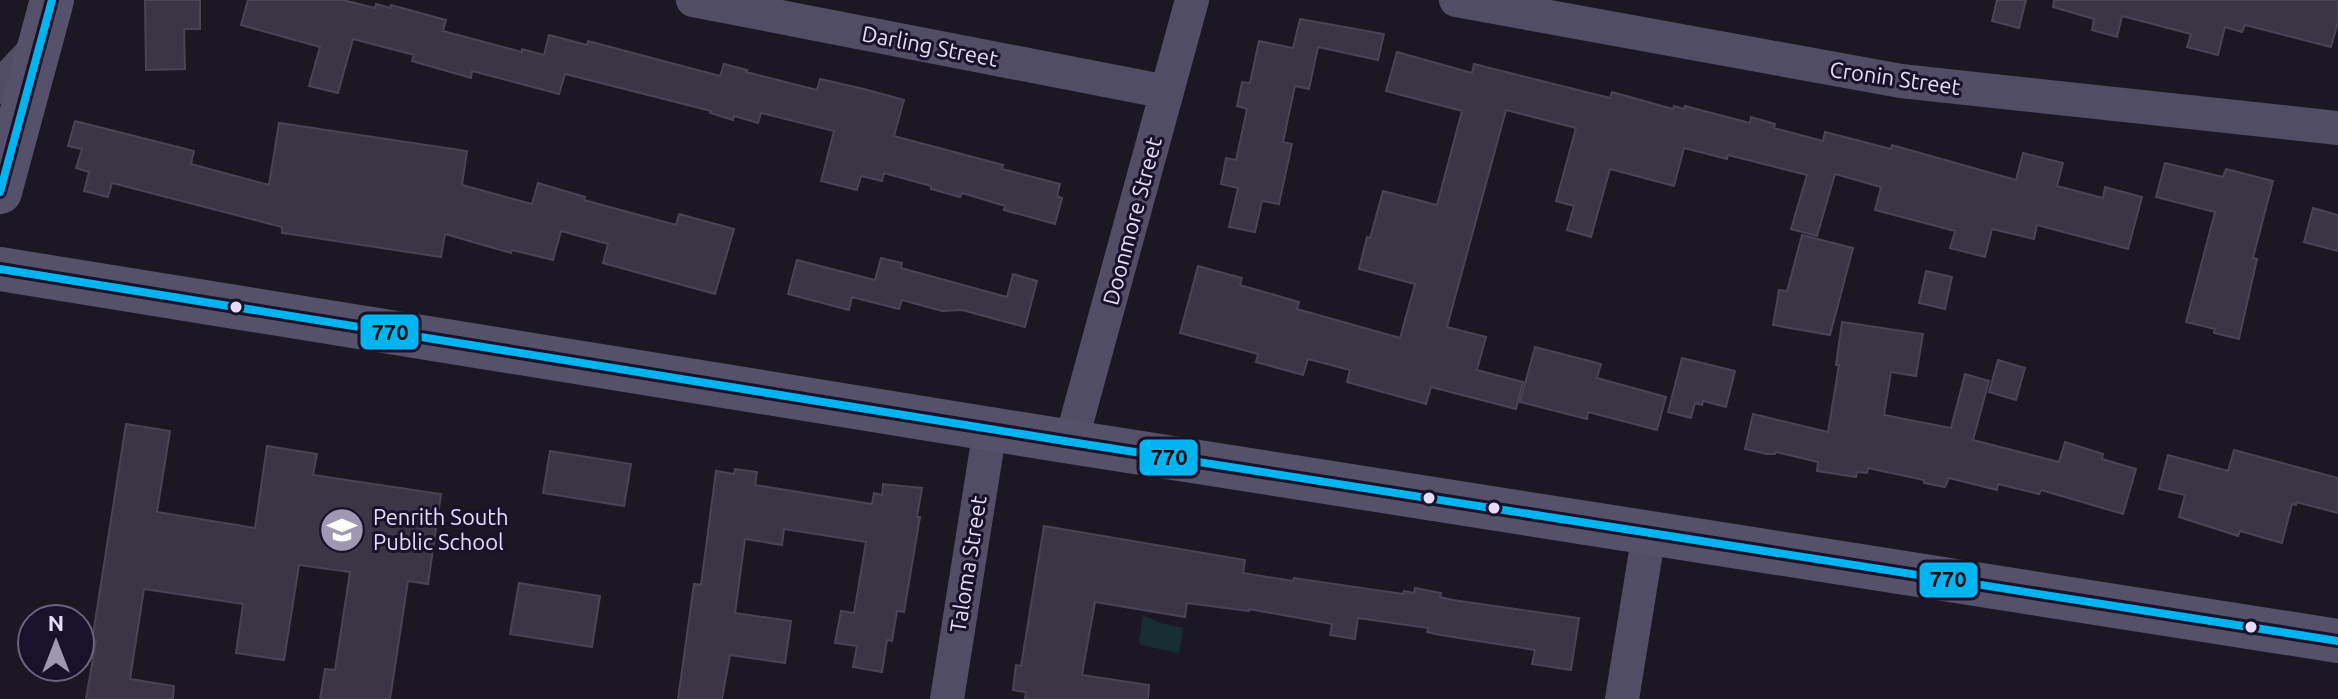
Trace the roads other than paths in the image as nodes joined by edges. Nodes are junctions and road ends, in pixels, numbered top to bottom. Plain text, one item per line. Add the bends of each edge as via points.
1 (52, 0) edge
2 (693, 0) edge
3 (1192, 0) edge
4 (1456, 0) edge
5 (39, 45) junction
6 (0, 87) edge
7 (1167, 92) junction
8 (2338, 128) edge
9 (1, 184) edge
10 (0, 269) edge
11 (990, 429) junction
12 (1071, 442) junction
13 (1649, 533) junction
14 (2338, 641) edge
15 (947, 699) edge
16 (1622, 699) edge

1 - 5 main road
2 - 7 street, Darling Street
3 - 7 street, Doonmore Street
4 - 8 street, Cronin Street via 1901,81
5 - 6 street
5 - 9 main road
7 - 12 street, Doonmore Street
10 - 11 main road
11 - 12 main road
11 - 15 street, Taloma Street
12 - 13 main road
13 - 14 main road
13 - 16 street

